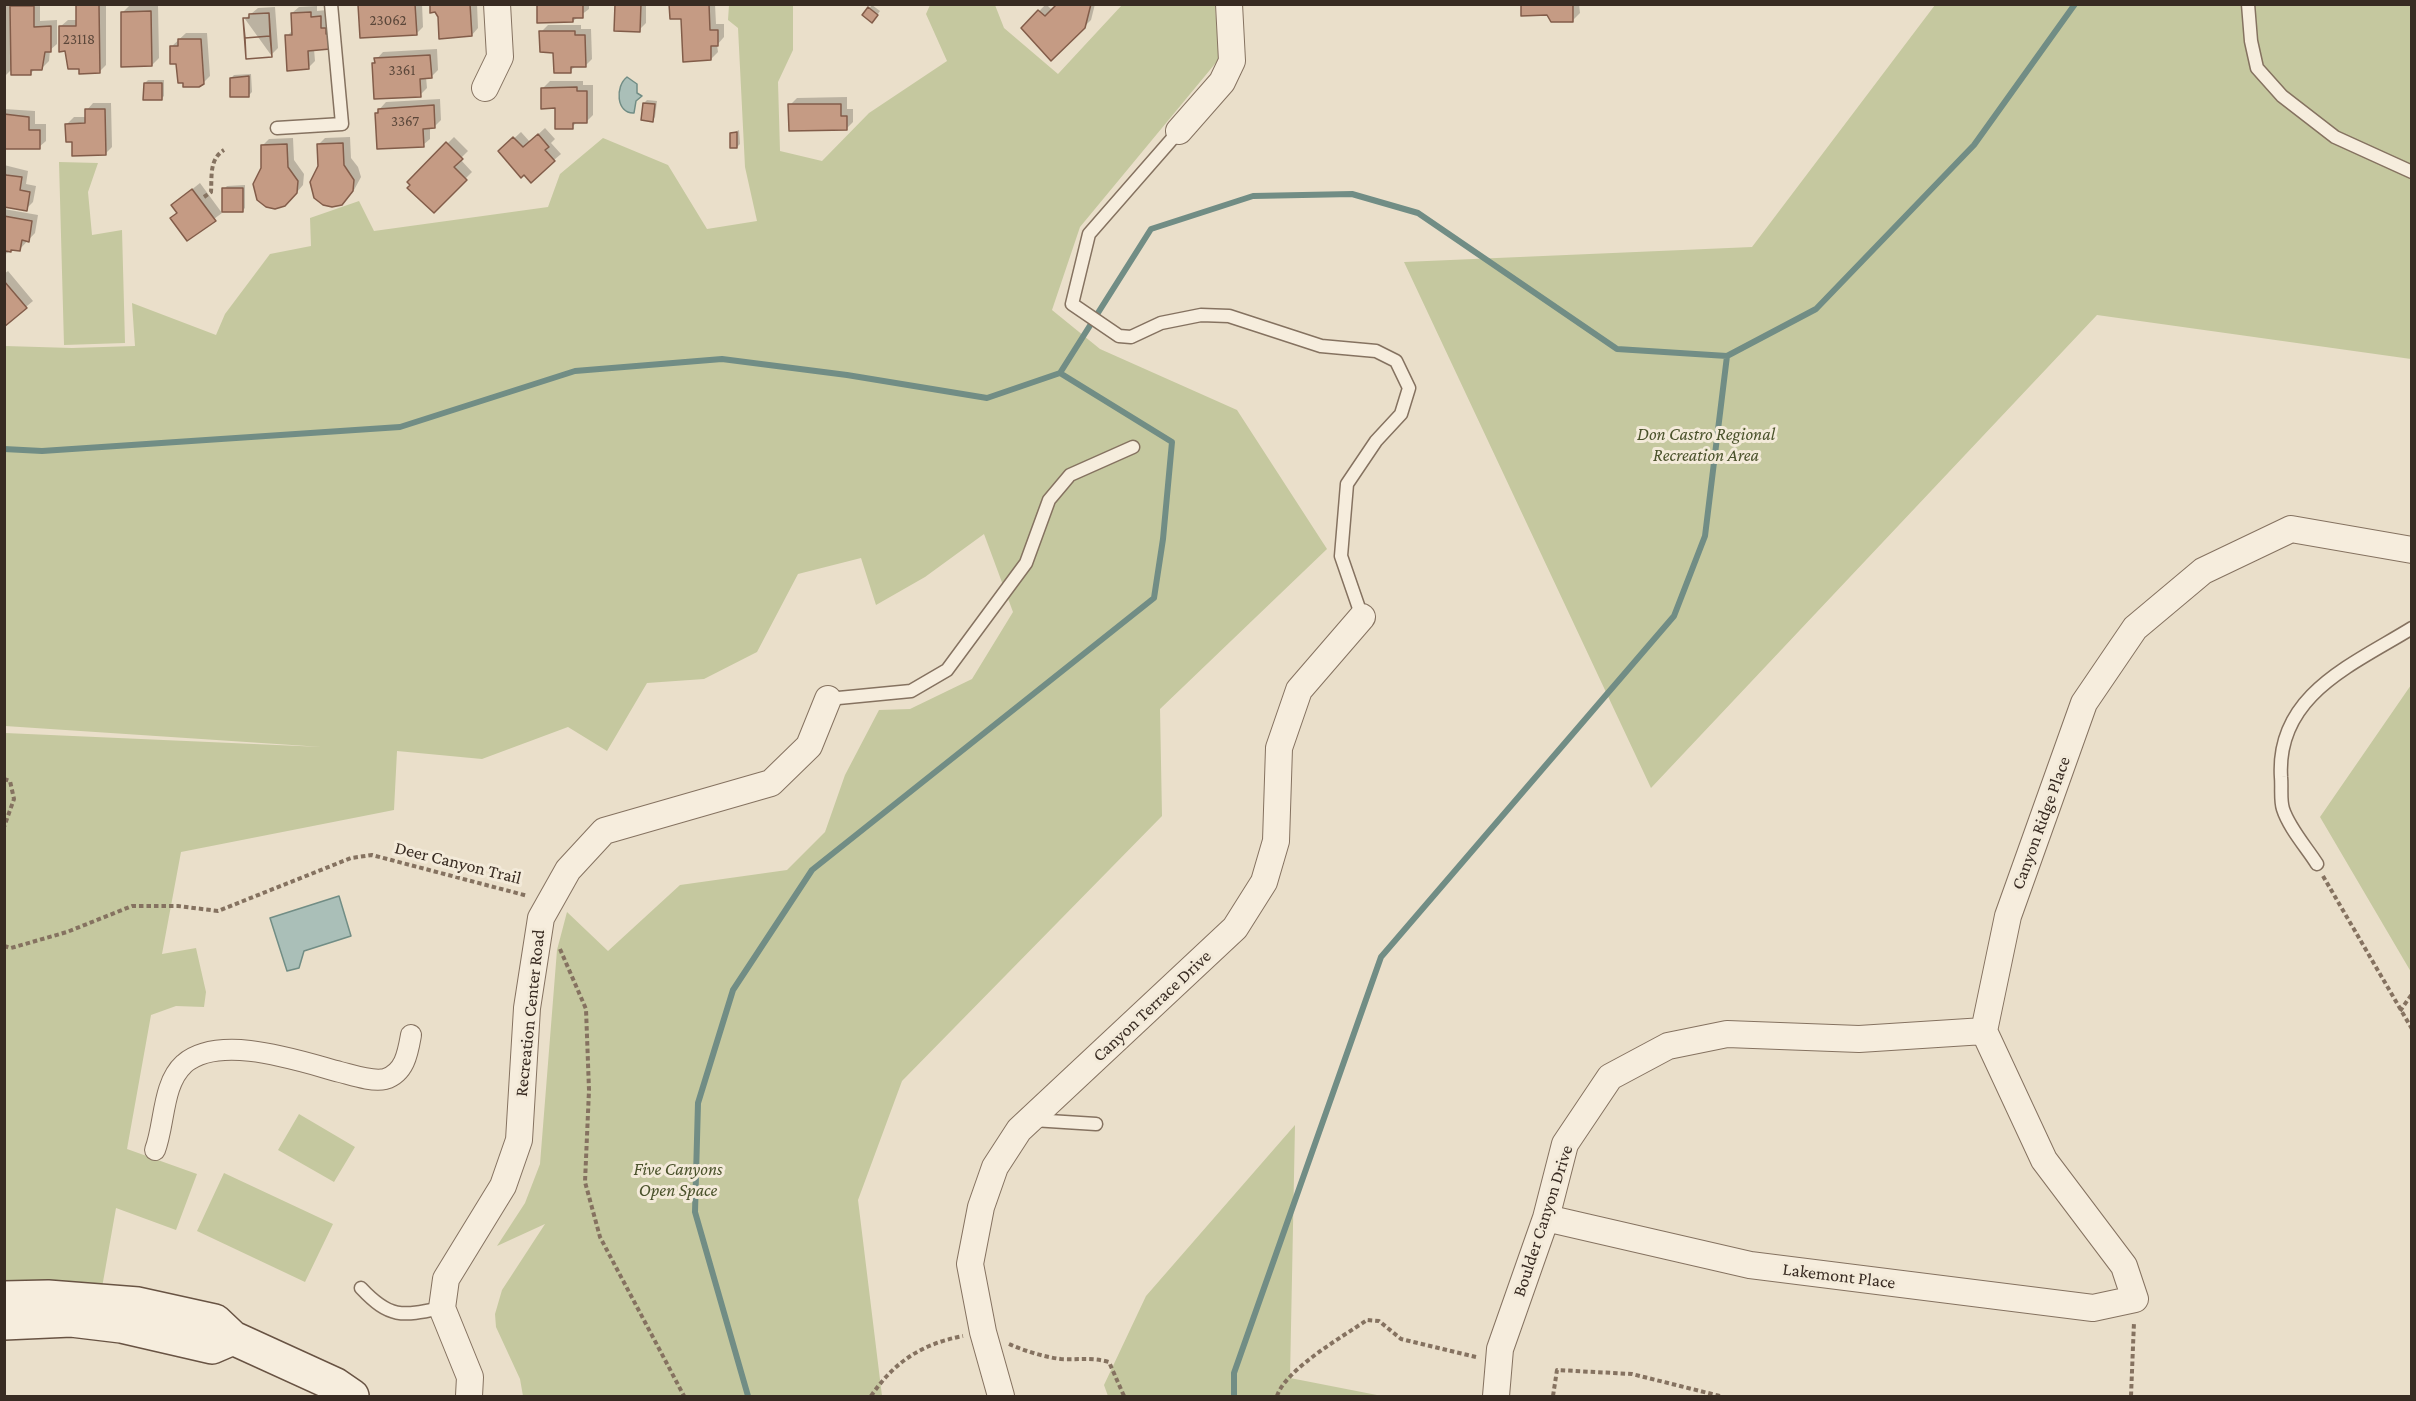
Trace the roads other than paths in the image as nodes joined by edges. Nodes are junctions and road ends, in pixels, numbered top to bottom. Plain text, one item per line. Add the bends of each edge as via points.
1 (331, 4) edge
2 (497, 4) edge
3 (1229, 4) edge
4 (2248, 4) edge
5 (485, 88) dead end
6 (277, 128) dead end
7 (1179, 131) joint
8 (2412, 172) edge
9 (1133, 447) dead end
10 (2412, 550) edge
11 (1362, 617) joint
12 (2412, 628) edge
13 (828, 699) joint
14 (2317, 864) road end
15 (1984, 1031) junction
16 (411, 1035) dead end
17 (1031, 1119) junction
18 (1096, 1124) dead end
19 (155, 1150) dead end
20 (1545, 1218) junction
21 (361, 1288) dead end
22 (4, 1298) edge
23 (442, 1308) junction
24 (4, 1323) edge
25 (233, 1338) junction
26 (352, 1396) edge
27 (469, 1396) edge
28 (1001, 1396) edge
29 (1496, 1396) edge

1 - 6 lane via 342,124
2 - 5 street via 500,57
3 - 7 street via 1232,61 1222,82
4 - 8 lane via 2257,68 2282,96 2335,137
7 - 11 lane via 1089,234 1072,304 1119,336 1131,337 1161,322 1201,315 1229,316 1321,346 1376,351 1396,361 1409,388 1401,414 1376,441 1347,484 1341,556
9 - 13 lane via 1070,475 1049,500 1026,562 947,670 911,691
10 - 15 street, Canyon Ridge Place via 2291,529 2203,571 2135,628 2084,703 2008,916
11 - 17 street, Canyon Terrace Drive via 1299,690 1279,748 1276,841 1264,882 1235,928
12 - 14 lane via 2324,682 2304,702 2288,727 2280,762 2283,809
13 - 23 street, Recreation Center Road via 809,746 771,783 604,831 568,870 541,918 527,1008 519,1140 503,1186 446,1279
15 - 20 street, Boulder Canyon Drive via 1859,1039 1728,1034 1668,1046 1610,1077 1565,1144
15 - 20 street, Lakemont Place via 2044,1160 2124,1266 2135,1299 2093,1308 1750,1265
16 - 19 street via 407,1059 384,1079 360,1077 266,1053 204,1053 184,1065 171,1084
17 - 18 lane
17 - 28 street, Canyon Terrace Drive via 995,1167 981,1208 970,1264
20 - 29 street, Boulder Canyon Drive via 1500,1349
21 - 23 lane via 378,1306 406,1315
22 - 25 main road via 138,1304 215,1321
23 - 27 street via 470,1377
24 - 25 main road via 71,1320 121,1326 212,1347
25 - 26 main road

